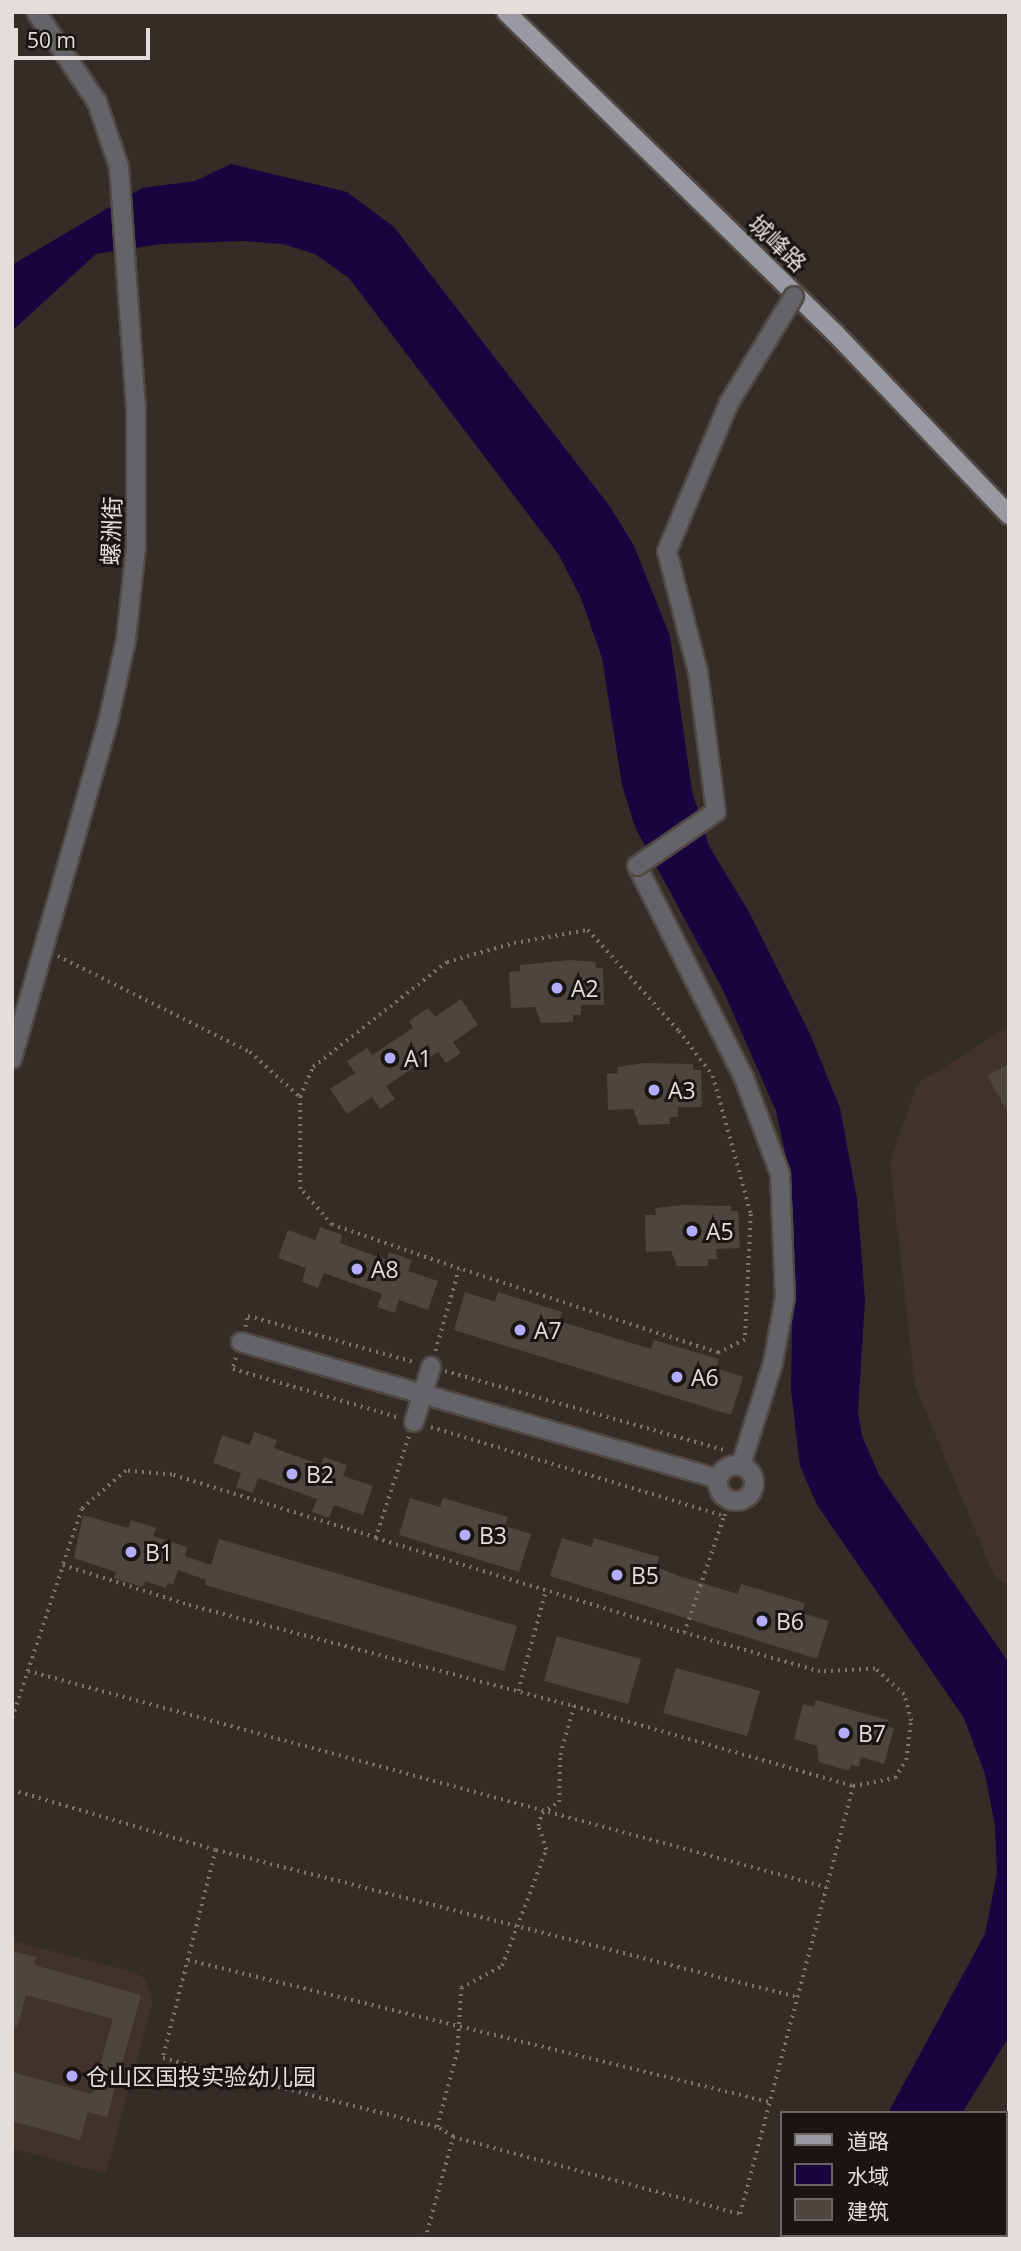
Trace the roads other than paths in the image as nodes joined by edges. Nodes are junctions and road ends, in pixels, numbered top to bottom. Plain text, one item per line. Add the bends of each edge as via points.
1 (36, 12) edge
2 (506, 12) edge
3 (794, 296) dead end
4 (1009, 515) edge
5 (12, 1059) edge
6 (241, 1342) road end
7 (431, 1367) road end
8 (423, 1394) junction
9 (414, 1422) road end
10 (742, 1461) junction
11 (718, 1479) junction

1 - 5 street, 螺洲街 via 97,102 114,147 122,187 137,453 133,594 99,759
2 - 4 main road, 城峰路 via 835,332
3 - 10 street, bridge via 729,403 667,551 698,672 716,812 637,866 744,1077 780,1174 785,1297 773,1363
6 - 8 street
7 - 8 street
8 - 9 street
8 - 11 street
10 - 11 street via 724,1469
10 - 11 street via 754,1476 754,1489 741,1501 726,1508

